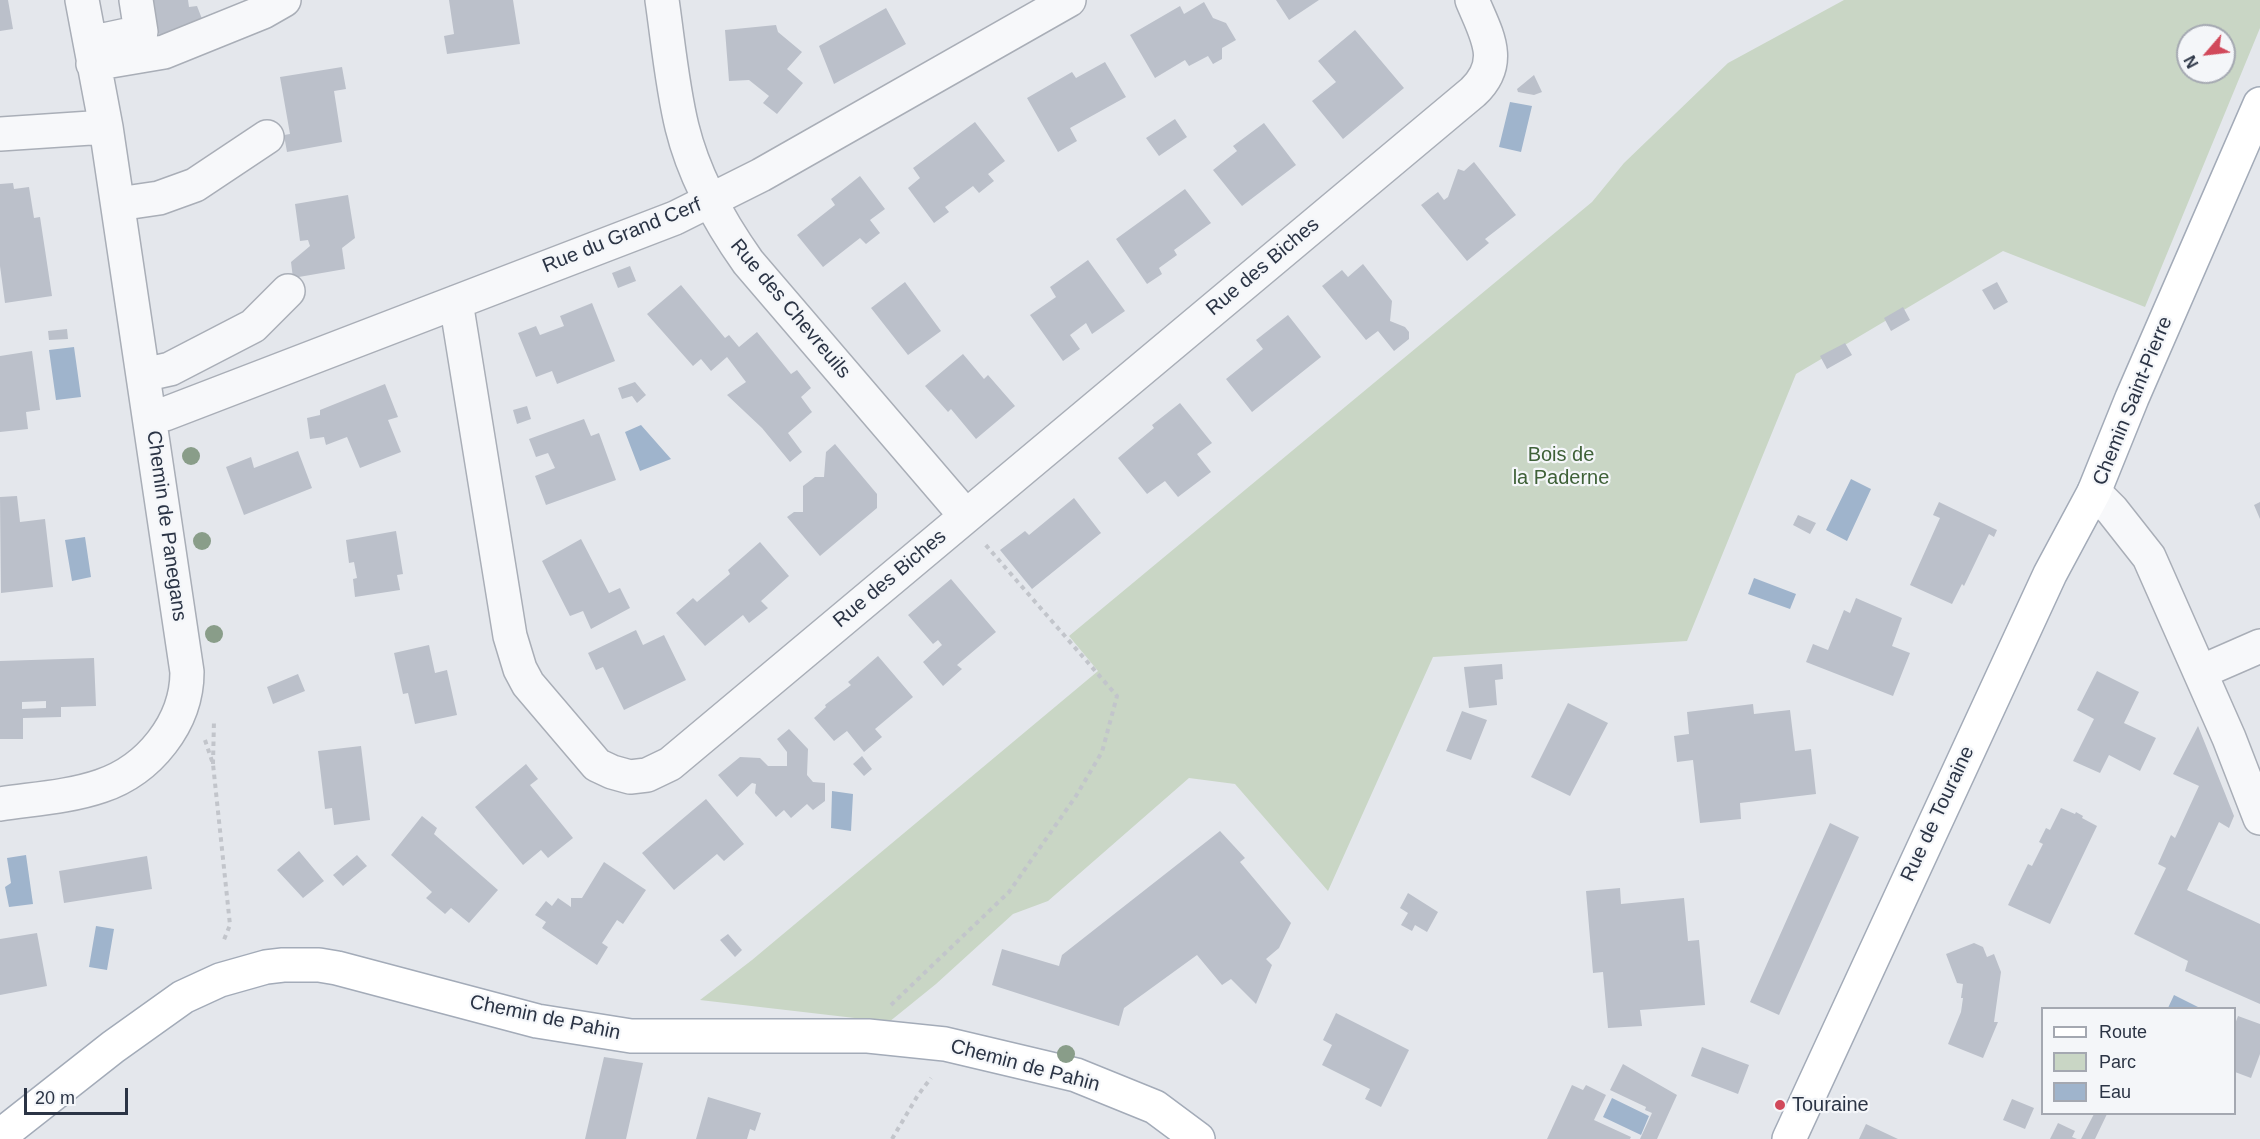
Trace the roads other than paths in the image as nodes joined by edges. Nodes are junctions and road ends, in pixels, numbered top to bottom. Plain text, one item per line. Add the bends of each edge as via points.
1 (82, 0) edge
2 (136, 0) edge
3 (284, 0) edge
4 (662, 0) edge
5 (1069, 0) edge
6 (1472, 0) edge
7 (91, 54) junction
8 (2260, 104) edge
9 (106, 127) junction
10 (0, 134) edge
11 (267, 137) dead end
12 (710, 200) junction
13 (118, 204) junction
14 (288, 291) dead end
15 (456, 302) junction
16 (143, 375) junction
17 (150, 416) junction
18 (2094, 492) junction
19 (965, 515) junction
20 (2260, 646) edge
21 (2200, 670) junction
22 (0, 804) edge
23 (2260, 818) edge
24 (0, 1136) edge
25 (1198, 1139) edge
26 (1789, 1139) edge

1 - 7 street, Chemin de Panegans
2 - 7 street via 141,32
3 - 7 street via 164,52
4 - 12 street, Rue des Chevreuils via 681,126
5 - 12 street, Rue du Grand Cerf
6 - 19 street, Rue des Biches via 1491,55 1487,76 1478,87
7 - 9 street, Chemin de Panegans
8 - 18 main road, Chemin Saint-Pierre
9 - 10 street
9 - 13 street, Chemin de Panegans
11 - 13 street via 195,185 159,198
12 - 15 street, Rue du Grand Cerf via 675,218
12 - 19 street, Rue des Chevreuils via 748,262
13 - 16 street, Chemin de Panegans
14 - 16 street via 253,326 170,369
15 - 17 street, Rue du Grand Cerf via 165,414
15 - 19 street, Rue des Biches via 514,654 528,684 548,709 590,759 612,772 639,776 670,764
16 - 17 street, Chemin de Panegans
17 - 22 street, Chemin de Panegans via 188,672 182,709 151,754 118,779 87,790
18 - 21 street, Chemin Saint-Pierre via 2149,557
18 - 26 main road, Rue de Touraine via 2050,574
20 - 21 street
21 - 23 street, Chemin Saint-Pierre
24 - 25 main road, Chemin de Pahin via 183,997 220,980 283,964 337,968 537,1021 631,1036 868,1036 945,1044 1076,1075 1155,1107

